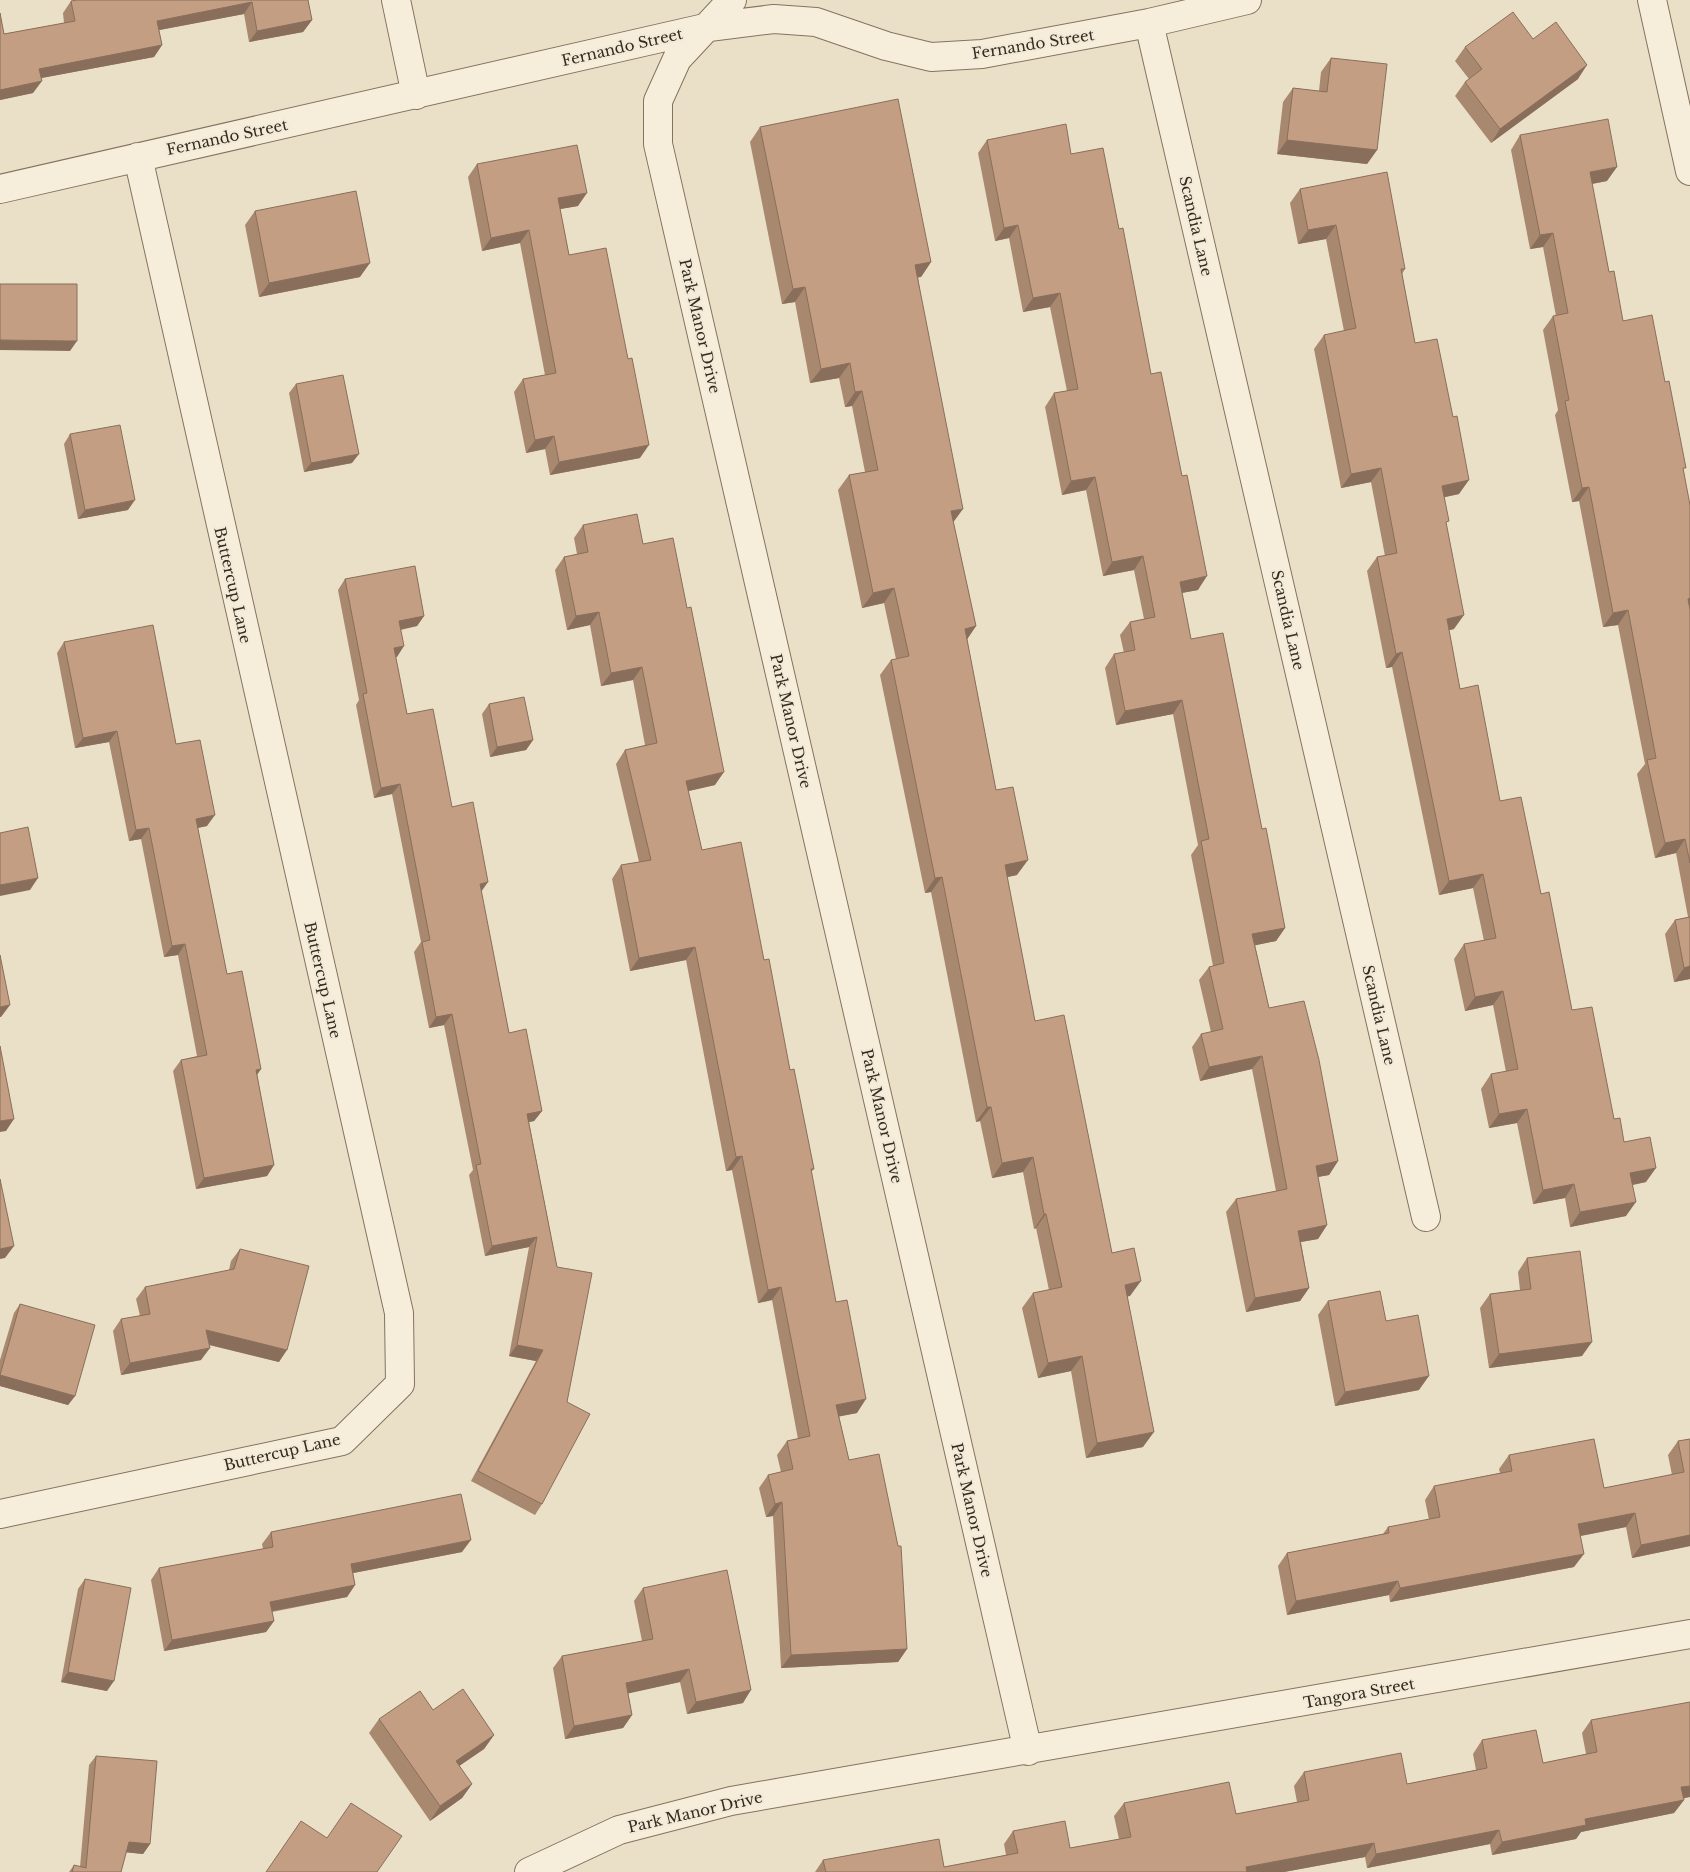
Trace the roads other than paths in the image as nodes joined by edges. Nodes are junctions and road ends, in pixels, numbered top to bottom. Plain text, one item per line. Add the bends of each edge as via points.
1 (396, 0) edge
2 (732, 0) edge
3 (1247, 0) edge
4 (1652, 0) edge
5 (1149, 23) junction
6 (709, 27) junction
7 (416, 95) junction
8 (138, 157) junction
9 (1690, 171) edge
10 (0, 189) edge
11 (1426, 1217) dead end
12 (0, 1514) edge
13 (1690, 1634) edge
14 (1028, 1751) junction
15 (529, 1872) edge

1 - 7 street
2 - 6 street, Park Manor Drive
3 - 5 street, Fernando Street
4 - 9 street
5 - 6 street, Fernando Street via 982,54 931,57 886,46 816,22 774,19
5 - 11 street, Scandia Lane
6 - 7 street, Fernando Street
6 - 14 street, Park Manor Drive via 677,59 658,101 658,144
7 - 8 street, Fernando Street
8 - 10 street, Fernando Street
8 - 12 street, Buttercup Lane via 399,1313 400,1384 342,1441
13 - 14 street, Tangora Street
14 - 15 street, Park Manor Drive via 731,1802 619,1830

